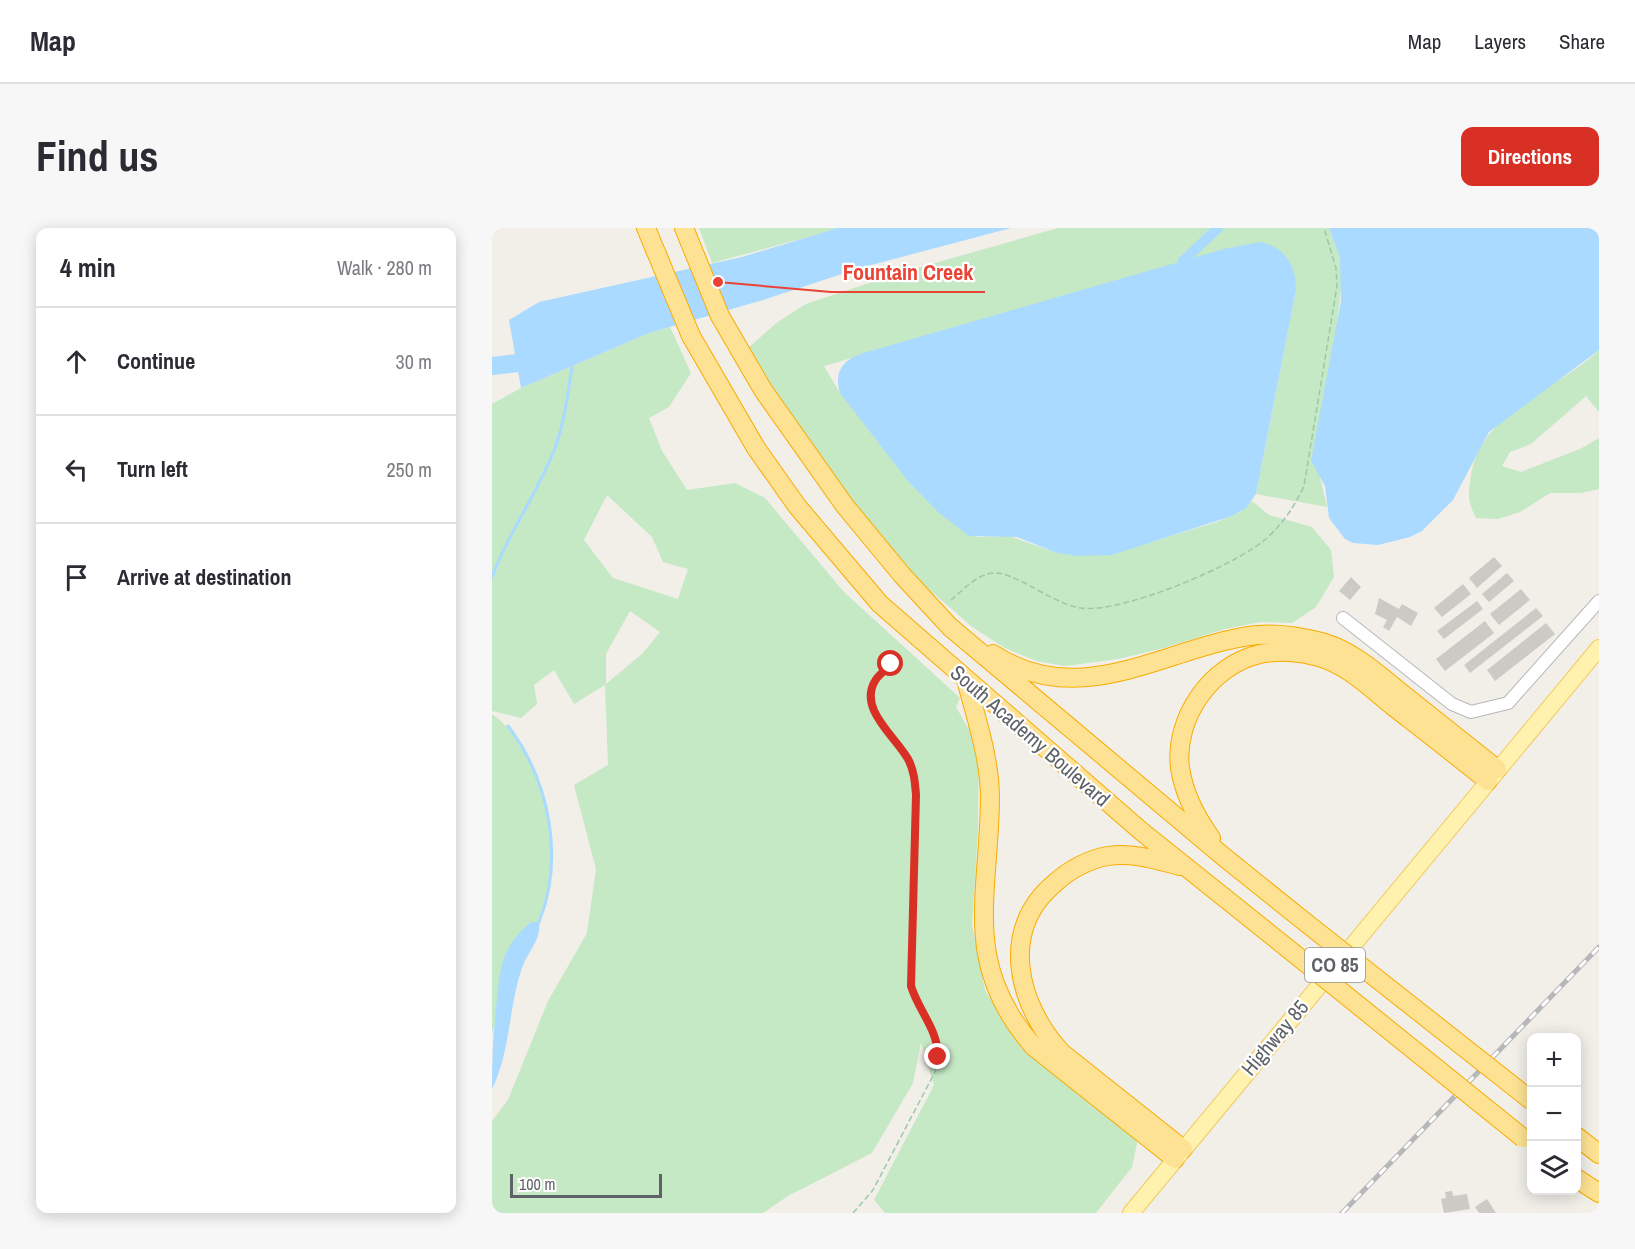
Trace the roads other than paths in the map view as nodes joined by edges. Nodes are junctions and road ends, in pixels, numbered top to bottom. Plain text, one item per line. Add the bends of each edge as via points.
1 (646, 228) edge
2 (684, 228) edge
3 (1599, 601) edge
4 (1342, 618) dead end
5 (950, 627) junction
6 (1599, 648) edge
7 (967, 683) junction
8 (1492, 775) junction
9 (1224, 857) junction
10 (1187, 868) junction
11 (1527, 1097) edge
12 (1581, 1140) edge
13 (1527, 1142) edge
14 (1179, 1154) junction
15 (1599, 1154) edge
16 (1581, 1181) edge
17 (1599, 1193) edge
18 (1131, 1213) edge

1 - 7 highway, South Academy Boulevard via 673,297 711,373 756,448 797,506 880,604
2 - 5 highway, South Academy Boulevard via 720,316 787,426 845,506
3 - 4 lane via 1508,703 1471,712 1452,704
5 - 8 highway via 1002,660 1063,677 1131,671 1258,635 1278,634 1327,644 1362,662
5 - 9 highway, South Academy Boulevard
6 - 8 main road, CO 85
7 - 10 highway, South Academy Boulevard
7 - 14 highway via 986,750 990,798 984,932 989,971 997,991 1019,1030 1034,1047
8 - 9 highway via 1337,664 1302,654 1261,654 1222,671 1207,687 1194,704 1181,742 1185,790 1202,826
8 - 14 main road, Highway 85 / CO 85
9 - 11 highway, South Academy Boulevard, bridge
10 - 13 highway, South Academy Boulevard, bridge
10 - 14 highway via 1133,856 1108,856 1087,862 1042,893 1026,920 1021,943 1025,994 1048,1038
12 - 15 highway
14 - 18 main road, Highway 85 / CO 85
16 - 17 highway

